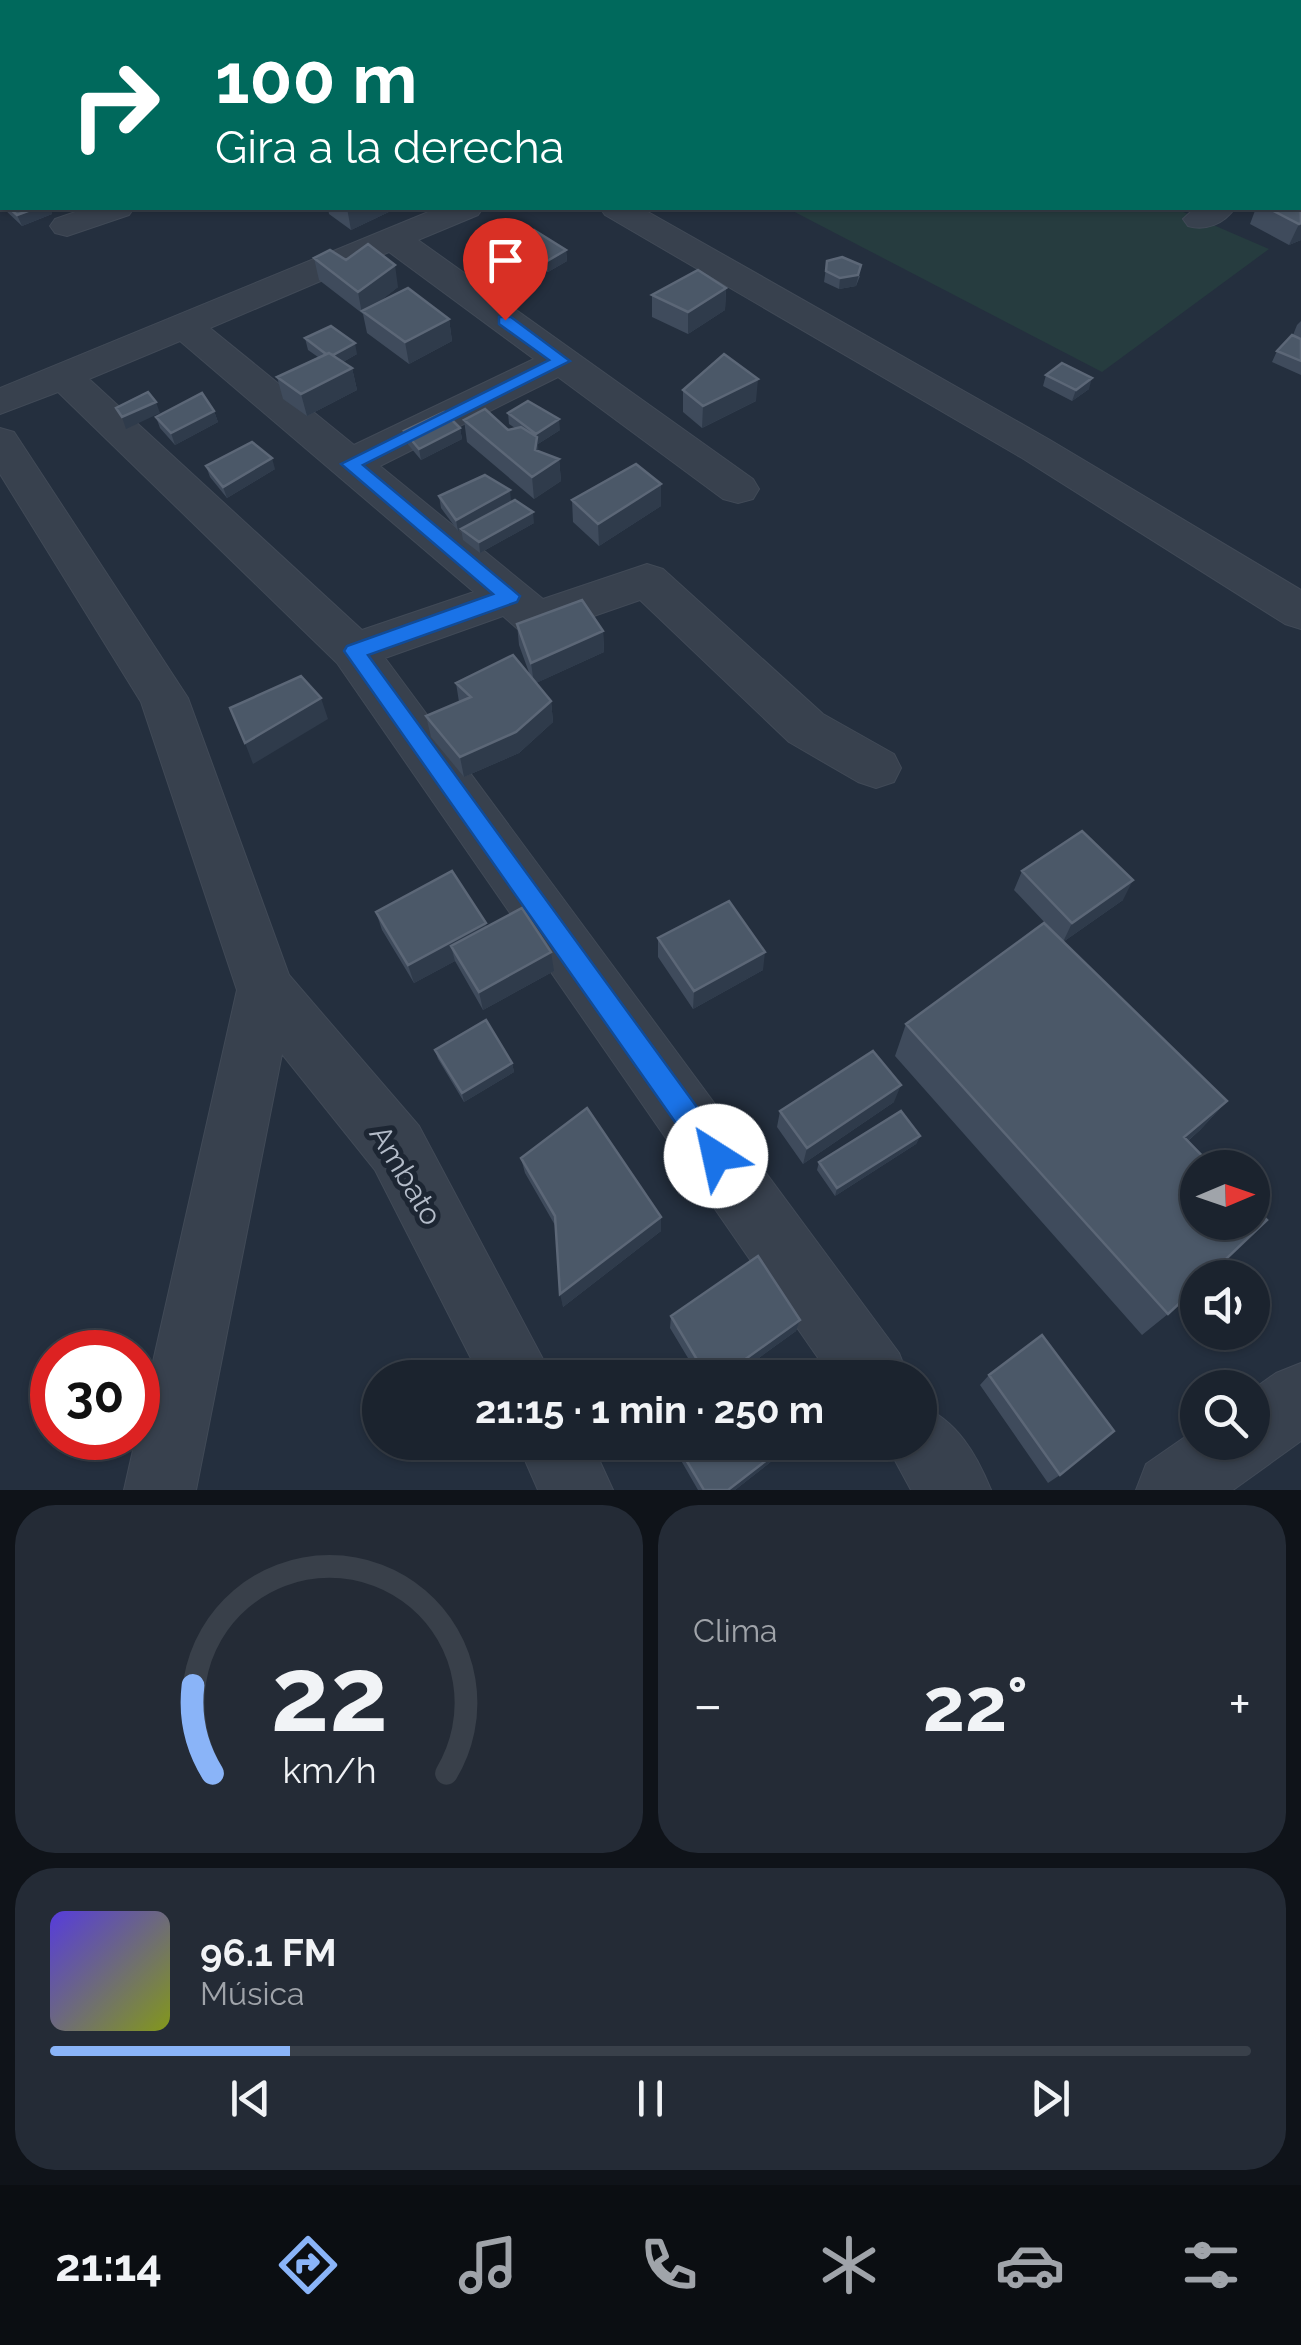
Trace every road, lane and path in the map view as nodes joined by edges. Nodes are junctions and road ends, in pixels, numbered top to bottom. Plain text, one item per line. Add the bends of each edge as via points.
1 (111, 210) edge
2 (620, 210) edge
3 (447, 211) edge
4 (67, 226) dead end
5 (392, 238) junction
6 (184, 325) junction
7 (561, 361) junction
8 (62, 376) junction
9 (0, 402) edge
10 (0, 441) edge
11 (350, 464) junction
12 (738, 490) dead end
13 (510, 596) junction
14 (1301, 612) edge
15 (354, 651) junction
16 (876, 768) dead end
17 (266, 990) junction
18 (509, 1360) edge
19 (861, 1360) edge
20 (1301, 1398) edge
21 (1270, 1420) edge
22 (561, 1460) edge
23 (934, 1460) edge
24 (1214, 1460) edge
25 (160, 1490) edge
26 (577, 1490) edge
27 (955, 1490) edge
28 (1172, 1490) edge

1 - 4 street
2 - 14 street via 1036,449
3 - 5 street
5 - 6 street
5 - 7 street
6 - 8 street
6 - 11 street
7 - 11 street
7 - 12 street
8 - 9 street
8 - 15 street
10 - 17 street via 164,698
11 - 13 street
13 - 15 street
13 - 16 street via 536,619 647,580 806,728
15 - 19 street
17 - 18 street, Ambato via 397,1148
17 - 25 street
20 - 21 street
22 - 26 street
23 - 27 street
24 - 28 street

